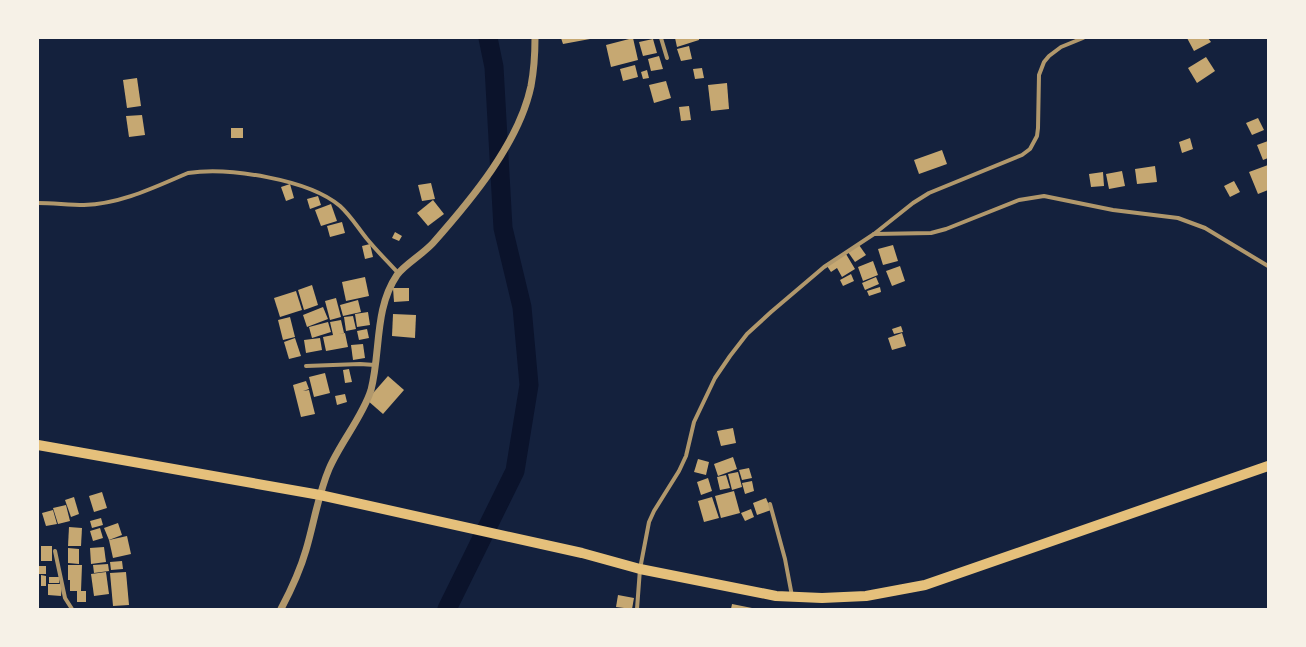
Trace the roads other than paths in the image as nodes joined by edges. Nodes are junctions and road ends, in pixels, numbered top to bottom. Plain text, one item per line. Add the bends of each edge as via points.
1 (535, 38) edge
2 (661, 38) edge
3 (1083, 38) edge
4 (667, 58) dead end
5 (38, 203) edge
6 (874, 234) junction
7 (1268, 266) edge
8 (398, 273) junction
9 (376, 365) junction
10 (306, 366) dead end
11 (38, 445) edge
12 (1268, 466) edge
13 (320, 495) junction
14 (770, 504) dead end
15 (55, 551) dead end
16 (640, 569) junction
17 (792, 597) junction
18 (72, 609) edge
19 (281, 609) edge
20 (636, 609) edge

1 - 8 street via 531,87 516,129 482,184 427,250
2 - 4 street
3 - 6 street via 1055,51 1041,68 1038,128 1035,142 1030,149 1022,155 929,193
5 - 8 street via 98,204 145,192 194,172 236,173 275,178 299,185 339,205
6 - 7 street via 931,234 1019,200 1044,196 1113,210 1178,218 1205,228
6 - 16 street via 824,267 752,329 730,356 715,378 694,422 686,456 679,471 649,522
8 - 9 street via 384,300
9 - 10 street
9 - 13 street via 370,392 328,470
11 - 13 main road
12 - 17 main road via 925,586 866,596
13 - 16 main road via 582,553
13 - 19 street via 306,551
14 - 17 street via 785,558
15 - 18 street via 65,598
16 - 17 main road
16 - 20 street

